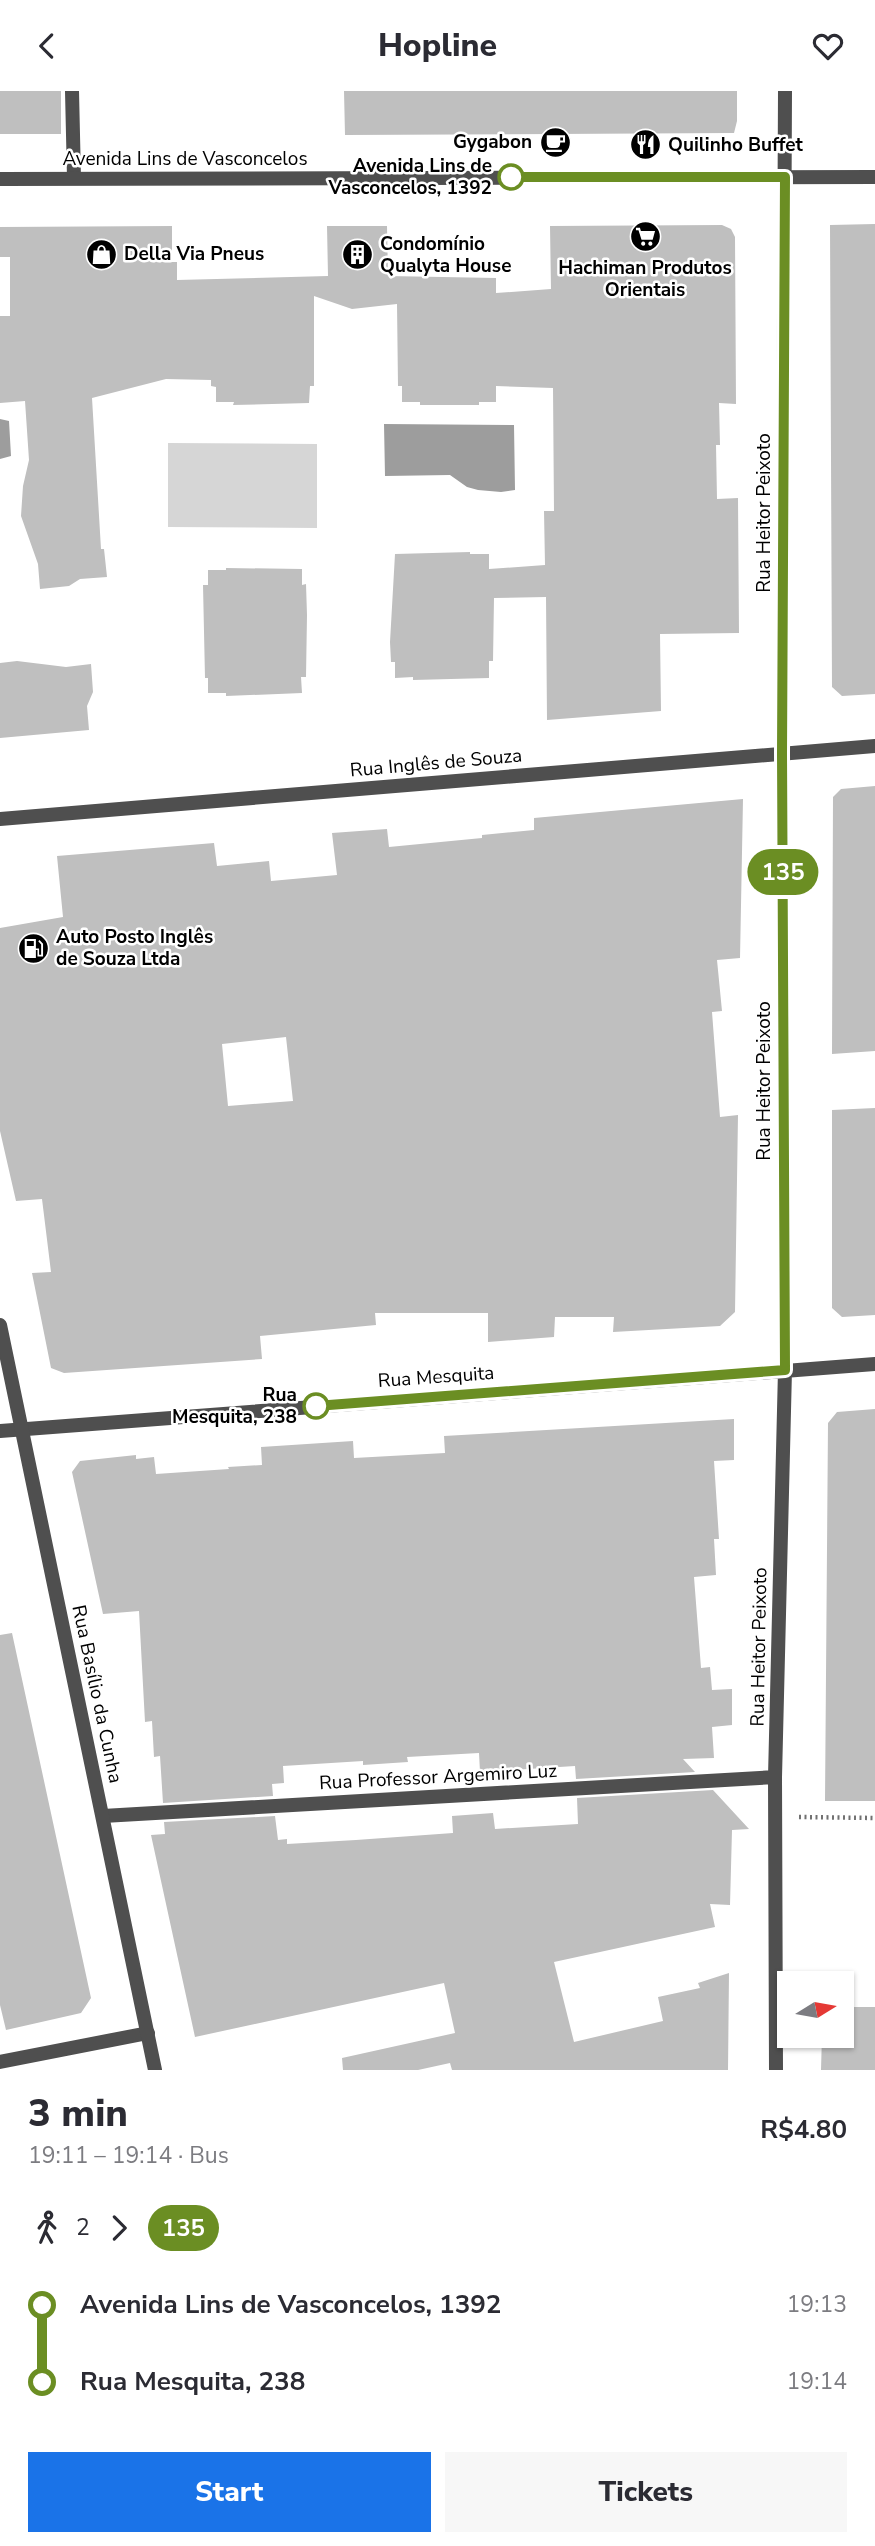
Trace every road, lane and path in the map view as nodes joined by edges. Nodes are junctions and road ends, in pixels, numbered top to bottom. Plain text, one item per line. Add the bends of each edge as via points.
1 (72, 91) edge
2 (785, 91) edge
3 (785, 177) junction
4 (875, 177) edge
5 (74, 178) junction
6 (0, 179) edge
7 (875, 745) edge
8 (782, 753) junction
9 (0, 819) edge
10 (0, 1325) edge
11 (875, 1364) edge
12 (785, 1370) junction
13 (20, 1429) junction
14 (0, 1431) edge
15 (775, 1777) junction
16 (103, 1816) junction
17 (775, 1817) junction
18 (875, 1818) edge
19 (148, 2033) junction
20 (0, 2062) edge
21 (155, 2070) edge
22 (776, 2070) edge

1 - 5 street
2 - 3 street, Rua Heitor Peixoto
3 - 4 street, Avenida Lins de Vasconcelos
3 - 5 street, Avenida Lins de Vasconcelos
3 - 8 street, Rua Heitor Peixoto
5 - 6 street, Avenida Lins de Vasconcelos
7 - 8 street, Rua Inglês de Souza
8 - 9 street, Rua Inglês de Souza
8 - 12 street, Rua Heitor Peixoto
10 - 13 street, Rua Basílio da Cunha
11 - 12 street, Rua Mesquita
12 - 13 street, Rua Mesquita
12 - 15 street, Rua Heitor Peixoto
13 - 14 street, Rua Mesquita
13 - 16 street, Rua Basílio da Cunha
15 - 16 street, Rua Professor Argemiro Luz
15 - 17 street, Rua Heitor Peixoto
16 - 19 street, Rua Basílio da Cunha
17 - 18 path
17 - 22 street, Rua Heitor Peixoto
19 - 20 street
19 - 21 street, Rua Basílio da Cunha

